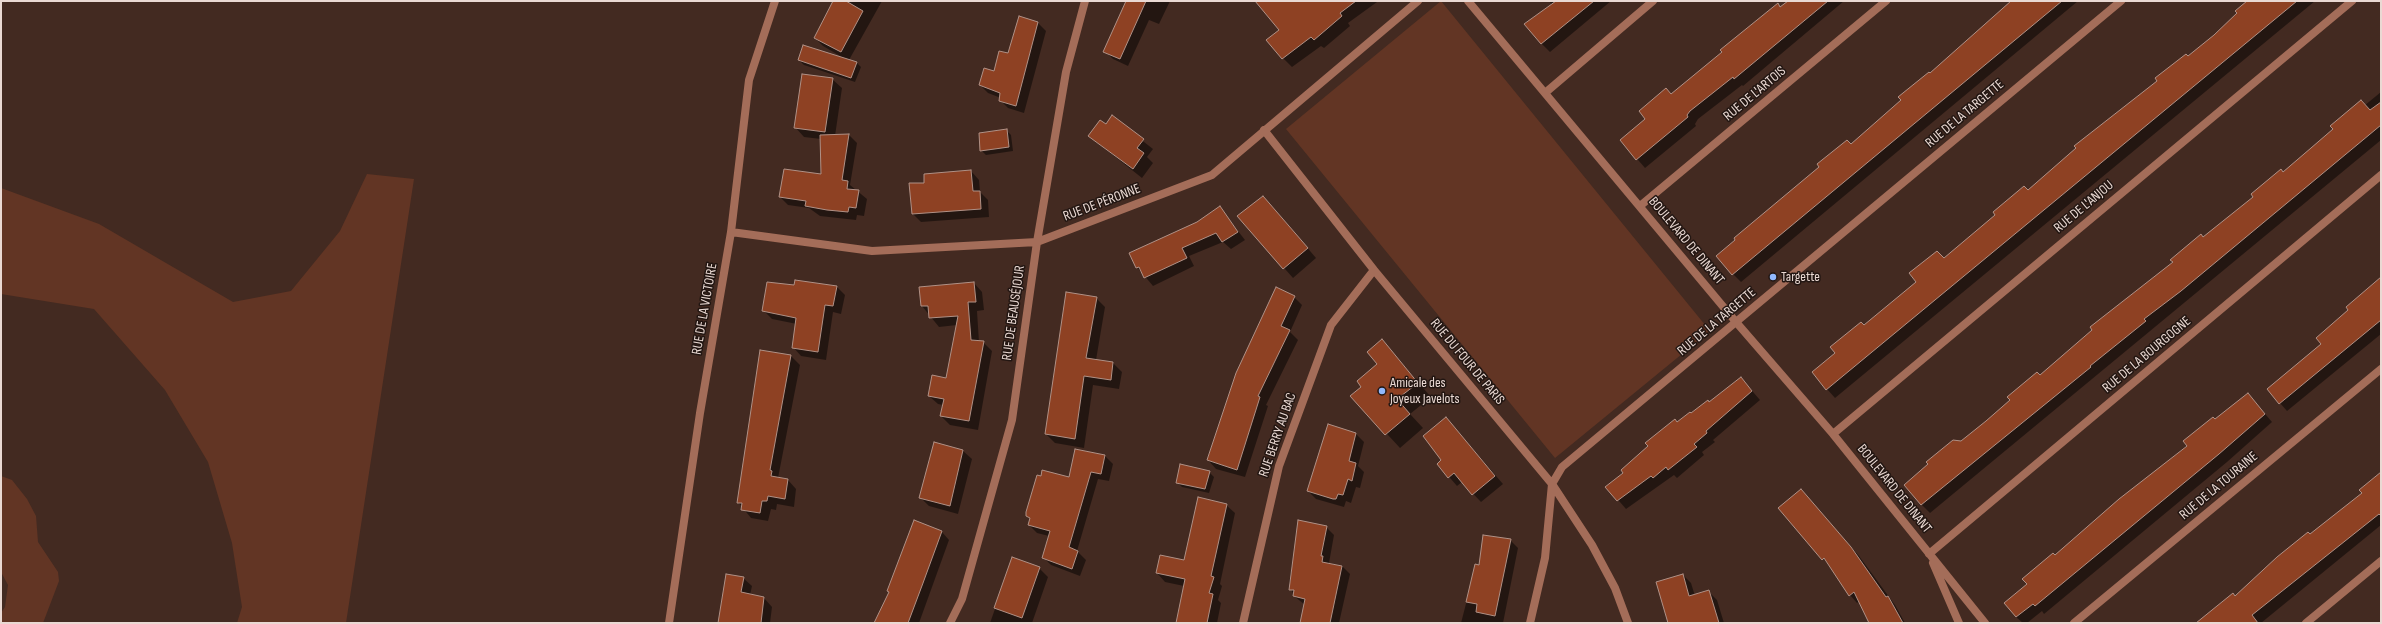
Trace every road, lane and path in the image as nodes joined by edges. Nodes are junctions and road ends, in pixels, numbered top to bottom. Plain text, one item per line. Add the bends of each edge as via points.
1 (774, 1) edge
2 (1084, 1) edge
3 (1418, 1) edge
4 (1468, 1) edge
5 (1653, 1) edge
6 (1886, 1) edge
7 (2121, 1) edge
8 (2352, 1) edge
9 (1544, 93) junction
10 (1264, 130) junction
11 (2381, 175) edge
12 (1640, 206) junction
13 (731, 232) junction
14 (1037, 242) junction
15 (1374, 270) junction
16 (1736, 322) junction
17 (2381, 369) edge
18 (1833, 434) junction
19 (1552, 484) junction
20 (1929, 554) junction
21 (2381, 561) edge
22 (669, 623) edge
23 (950, 623) edge
24 (1243, 623) edge
25 (1530, 623) edge
26 (1628, 623) edge
27 (1959, 623) edge
28 (1985, 623) edge
29 (2074, 623) edge
30 (2306, 623) edge

1 - 13 street, RUE DE LA VICTOIRE via 749,80
2 - 14 street, RUE DE BEAUSÉJOUR via 1066,72
3 - 10 street, RUE DE PÉRONNE
4 - 9 street, BOULEVARD DE DINANT
5 - 9 street
6 - 12 street, RUE DE L'ARTOIS
7 - 16 street, RUE DE LA TARGETTE
8 - 18 street, RUE DE L'ANJOU
9 - 12 street, BOULEVARD DE DINANT
10 - 14 street, RUE DE PÉRONNE via 1212,174
10 - 15 street, RUE DU FOUR DE PARIS
11 - 20 street, RUE DE LA BOURGOGNE
12 - 16 street, BOULEVARD DE DINANT
13 - 14 street, RUE DE PÉRONNE via 872,251
13 - 22 street, RUE DE LA VICTOIRE via 700,413
14 - 23 street, RUE DE BEAUSÉJOUR via 1012,420 962,599
15 - 19 street, RUE DU FOUR DE PARIS
15 - 24 street, RUE BERRY AU BAC via 1331,326 1279,466
16 - 18 street, BOULEVARD DE DINANT
16 - 19 street, RUE DE LA TARGETTE via 1562,467
17 - 29 street, RUE DE LA TOURAINE
18 - 20 street, BOULEVARD DE DINANT
19 - 25 street, RUE DE LA TARGETTE via 1545,558
19 - 26 street, RUE DU FOUR DE PARIS via 1616,588
20 - 27 street, BOULEVARD DE DINANT
20 - 28 street, BOULEVARD DE DINANT
21 - 30 street

